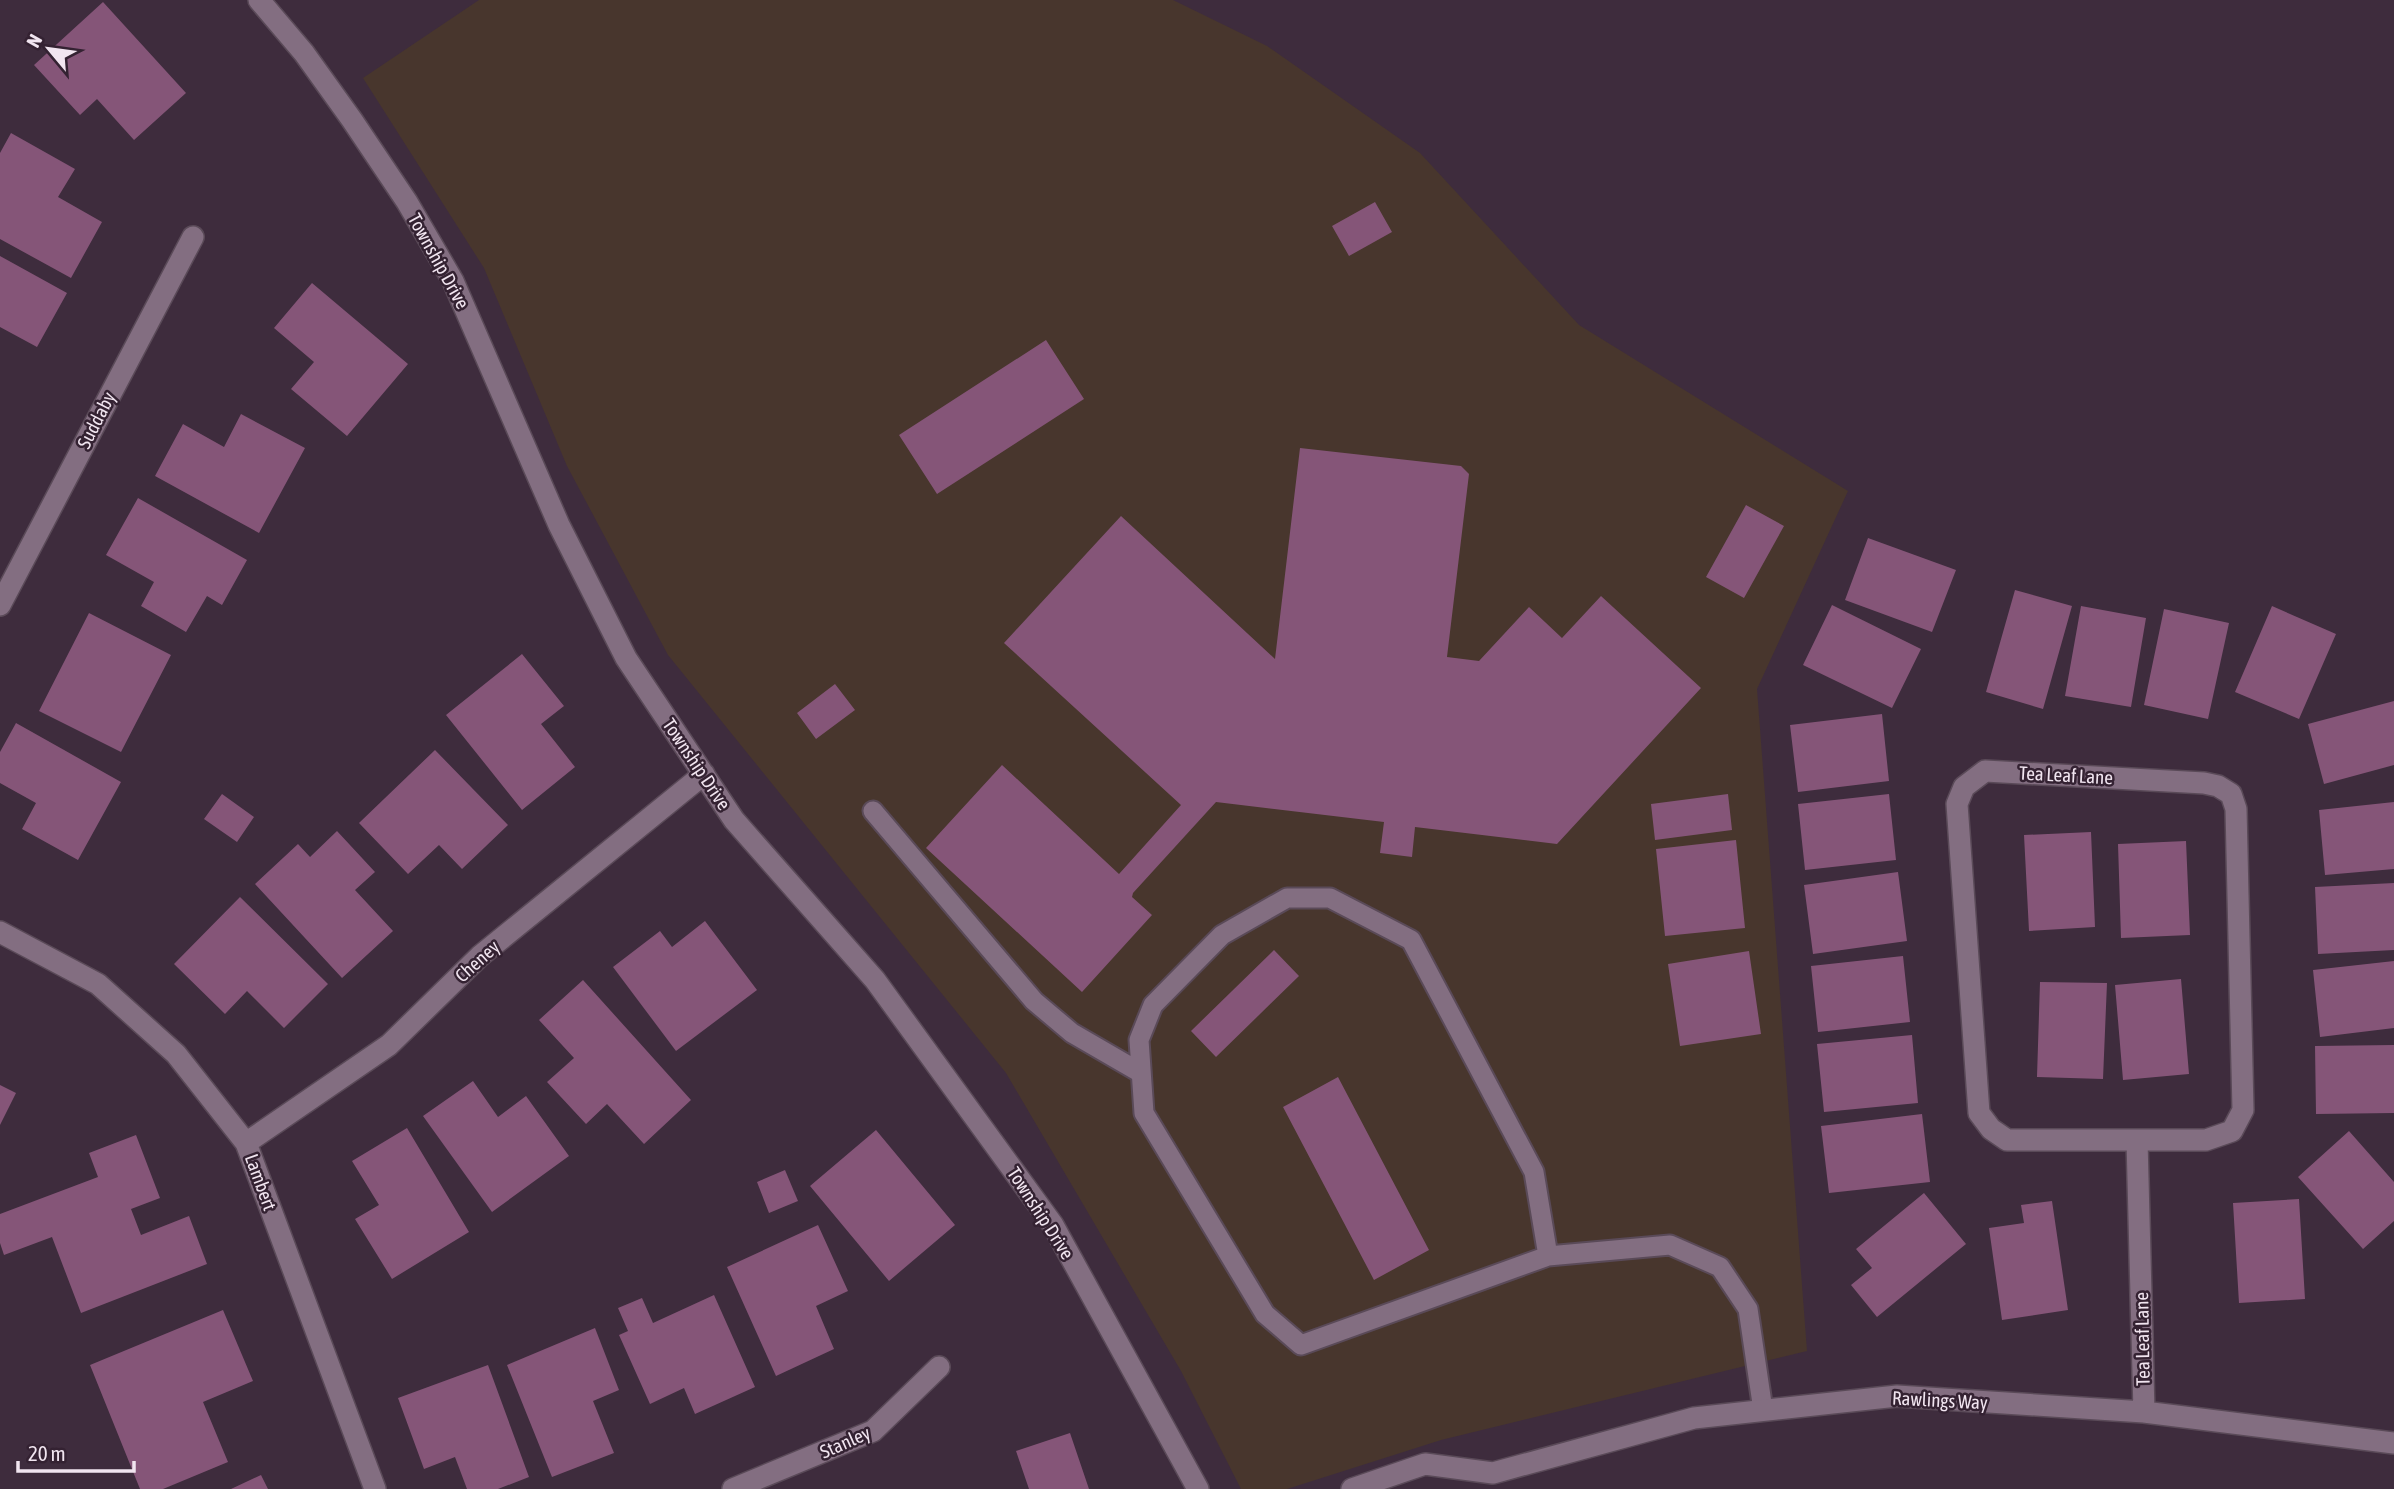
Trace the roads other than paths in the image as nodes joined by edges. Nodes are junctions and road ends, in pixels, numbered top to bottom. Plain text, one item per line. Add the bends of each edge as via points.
1 (259, 0) edge
2 (194, 237) dead end
3 (0, 605) edge
4 (704, 774) junction
5 (873, 811) dead end
6 (0, 932) edge
7 (1141, 1073) junction
8 (2137, 1140) junction
9 (246, 1143) junction
10 (1548, 1256) junction
11 (939, 1367) dead end
12 (1763, 1410) junction
13 (2144, 1412) junction
14 (2394, 1443) edge
15 (1487, 1481) edge
16 (375, 1489) edge
17 (733, 1489) edge
18 (1198, 1489) edge
19 (1352, 1489) edge

1 - 4 street, Township Drive via 352,120 453,281 559,525 626,658
2 - 3 street, Suddaby
4 - 9 street, Cheney via 480,956 389,1045
4 - 18 street, Township Drive via 734,820 874,980 1053,1225
5 - 7 lane via 1034,1001 1072,1033
6 - 9 street, Lambert via 98,984 176,1054
7 - 10 lane via 1144,1113 1265,1314 1301,1345
7 - 10 lane via 1139,1040 1153,1005 1222,935 1287,898 1330,898 1411,940 1534,1172
8 - 8 street, Tea Leaf Lane via 2206,1140 2232,1131 2243,1111 2236,809 2231,794 2204,783 1985,771 1964,787 1957,804 1979,1113 2007,1140
8 - 13 street, Tea Leaf Lane
9 - 16 street, Lambert
10 - 12 lane via 1670,1245 1720,1267 1748,1309
11 - 17 street, Stanley via 873,1431
12 - 13 street, Rawlings Way via 1897,1396
12 - 15 street, Rawlings Way via 1694,1418
13 - 14 street, Rawlings Way
15 - 19 street, Rawlings Way via 1425,1464

